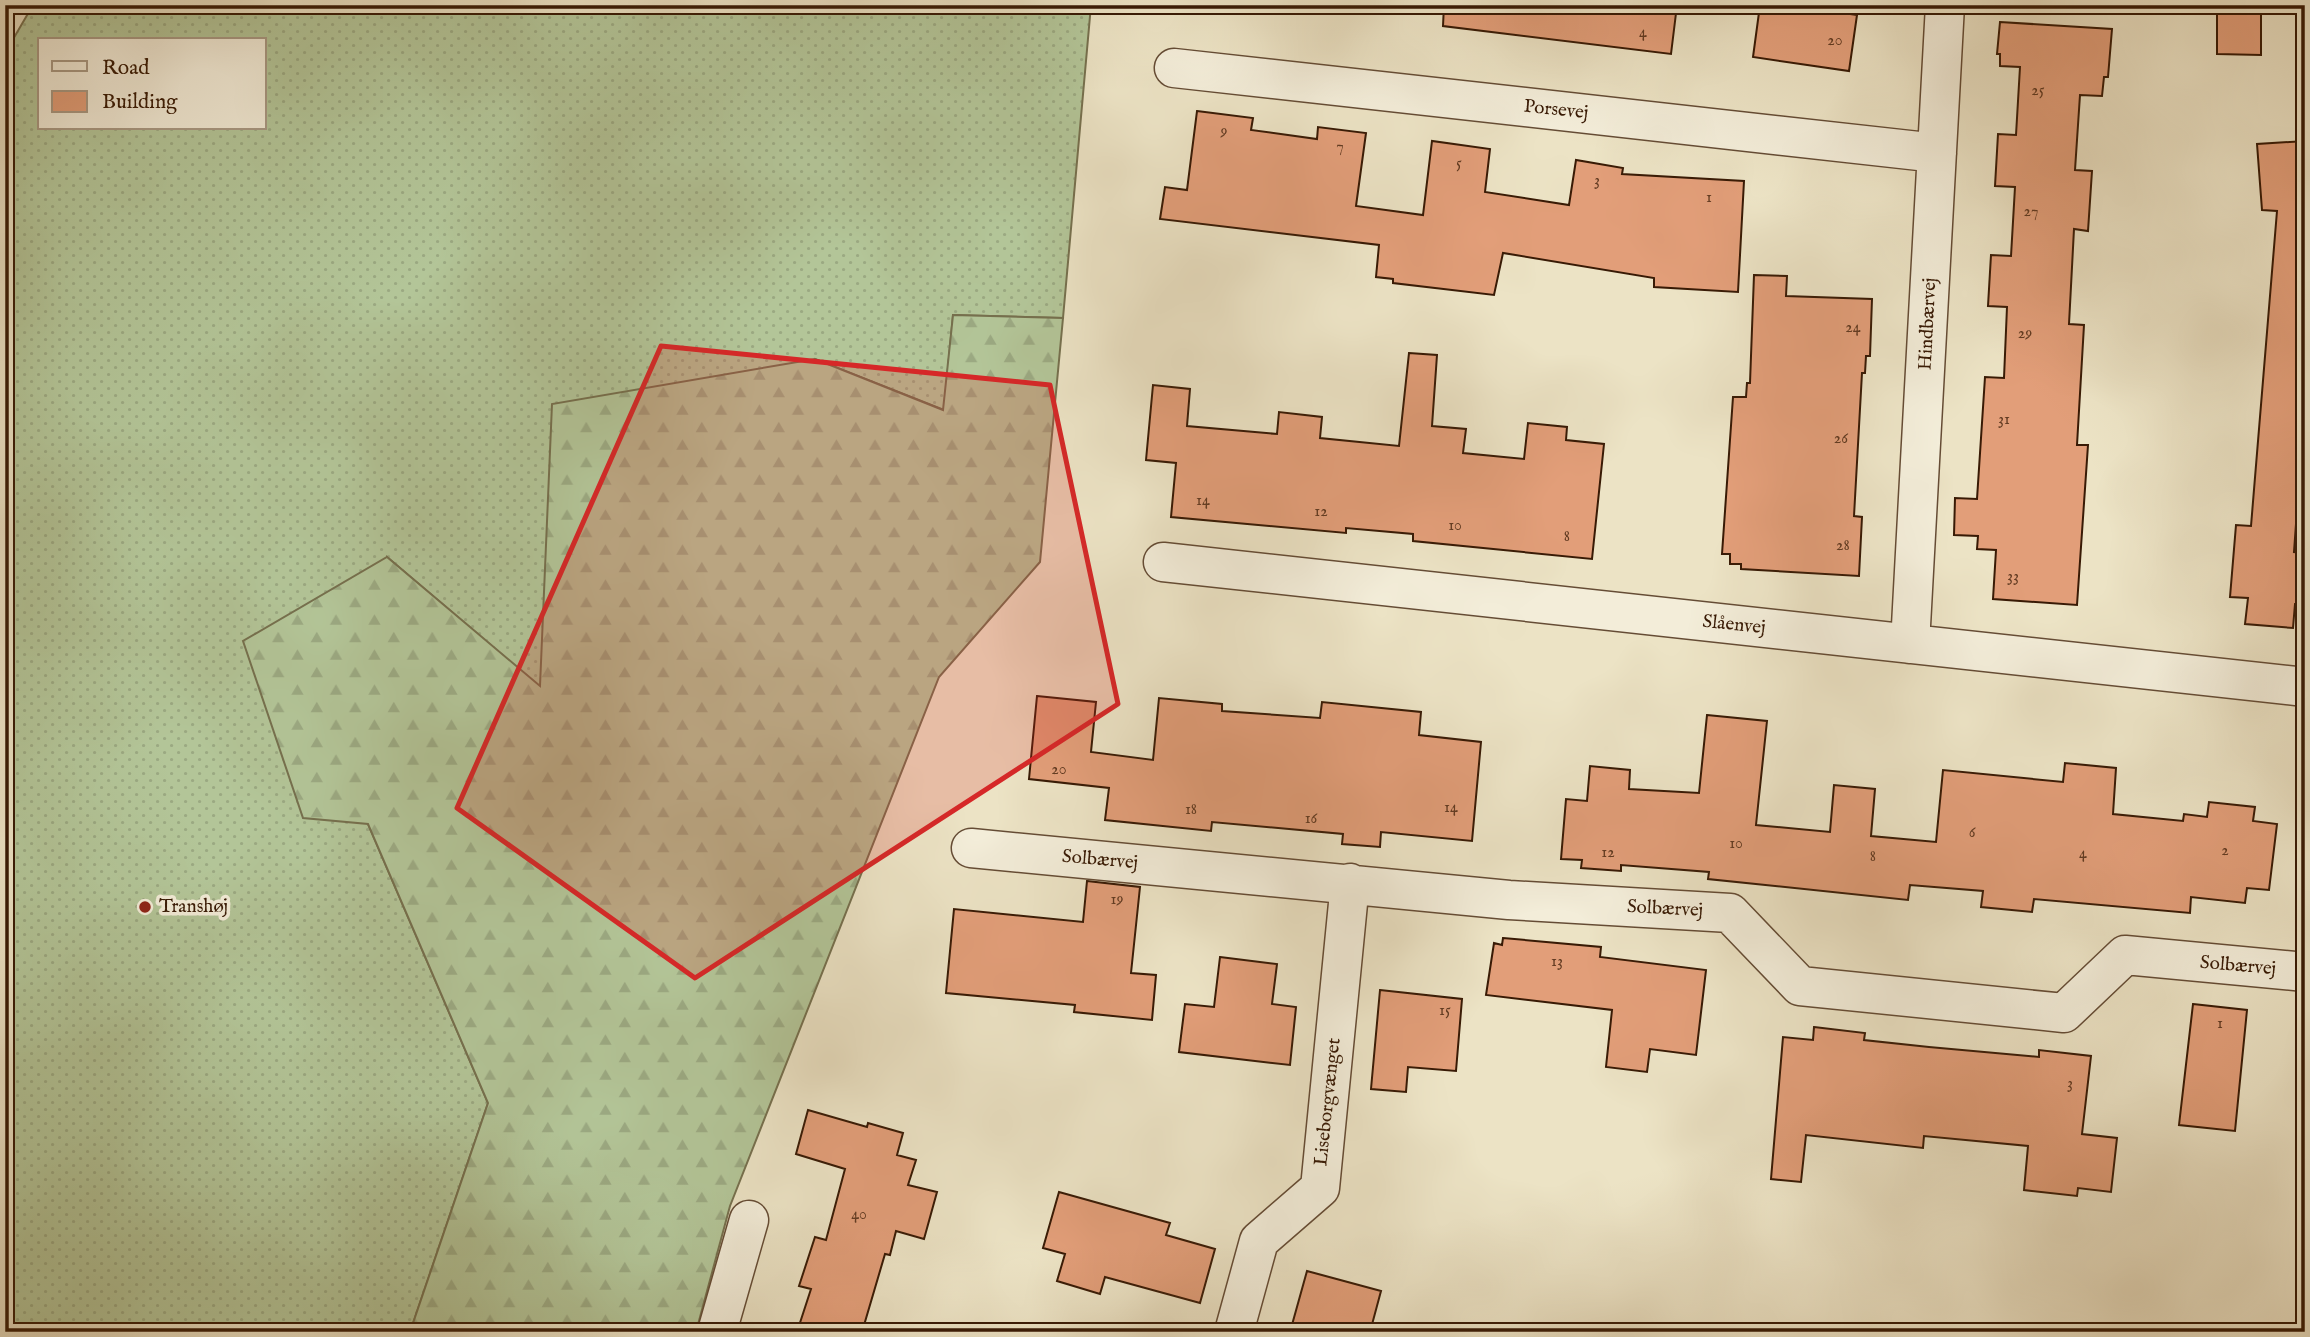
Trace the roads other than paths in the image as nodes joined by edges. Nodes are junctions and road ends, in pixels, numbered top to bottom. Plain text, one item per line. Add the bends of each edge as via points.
1 (1945, 5) edge
2 (1174, 68) dead end
3 (1937, 153) junction
4 (1163, 562) dead end
5 (1910, 644) junction
6 (2305, 687) edge
7 (971, 848) dead end
8 (1350, 883) junction
9 (2305, 972) edge
10 (749, 1220) dead end
11 (717, 1332) edge
12 (1234, 1332) edge

1 - 3 street, Hindbærvej
2 - 3 street, Porsevej
3 - 5 street, Hindbærvej
4 - 5 street, Slåenvej
5 - 6 street, Slåenvej
7 - 8 street, Solbærvej
8 - 9 street, Solbærvej via 1508,900 1730,913 1800,986 2064,1013 2125,955
8 - 12 street, Liseborgvænget via 1320,1188 1259,1241
10 - 11 street

